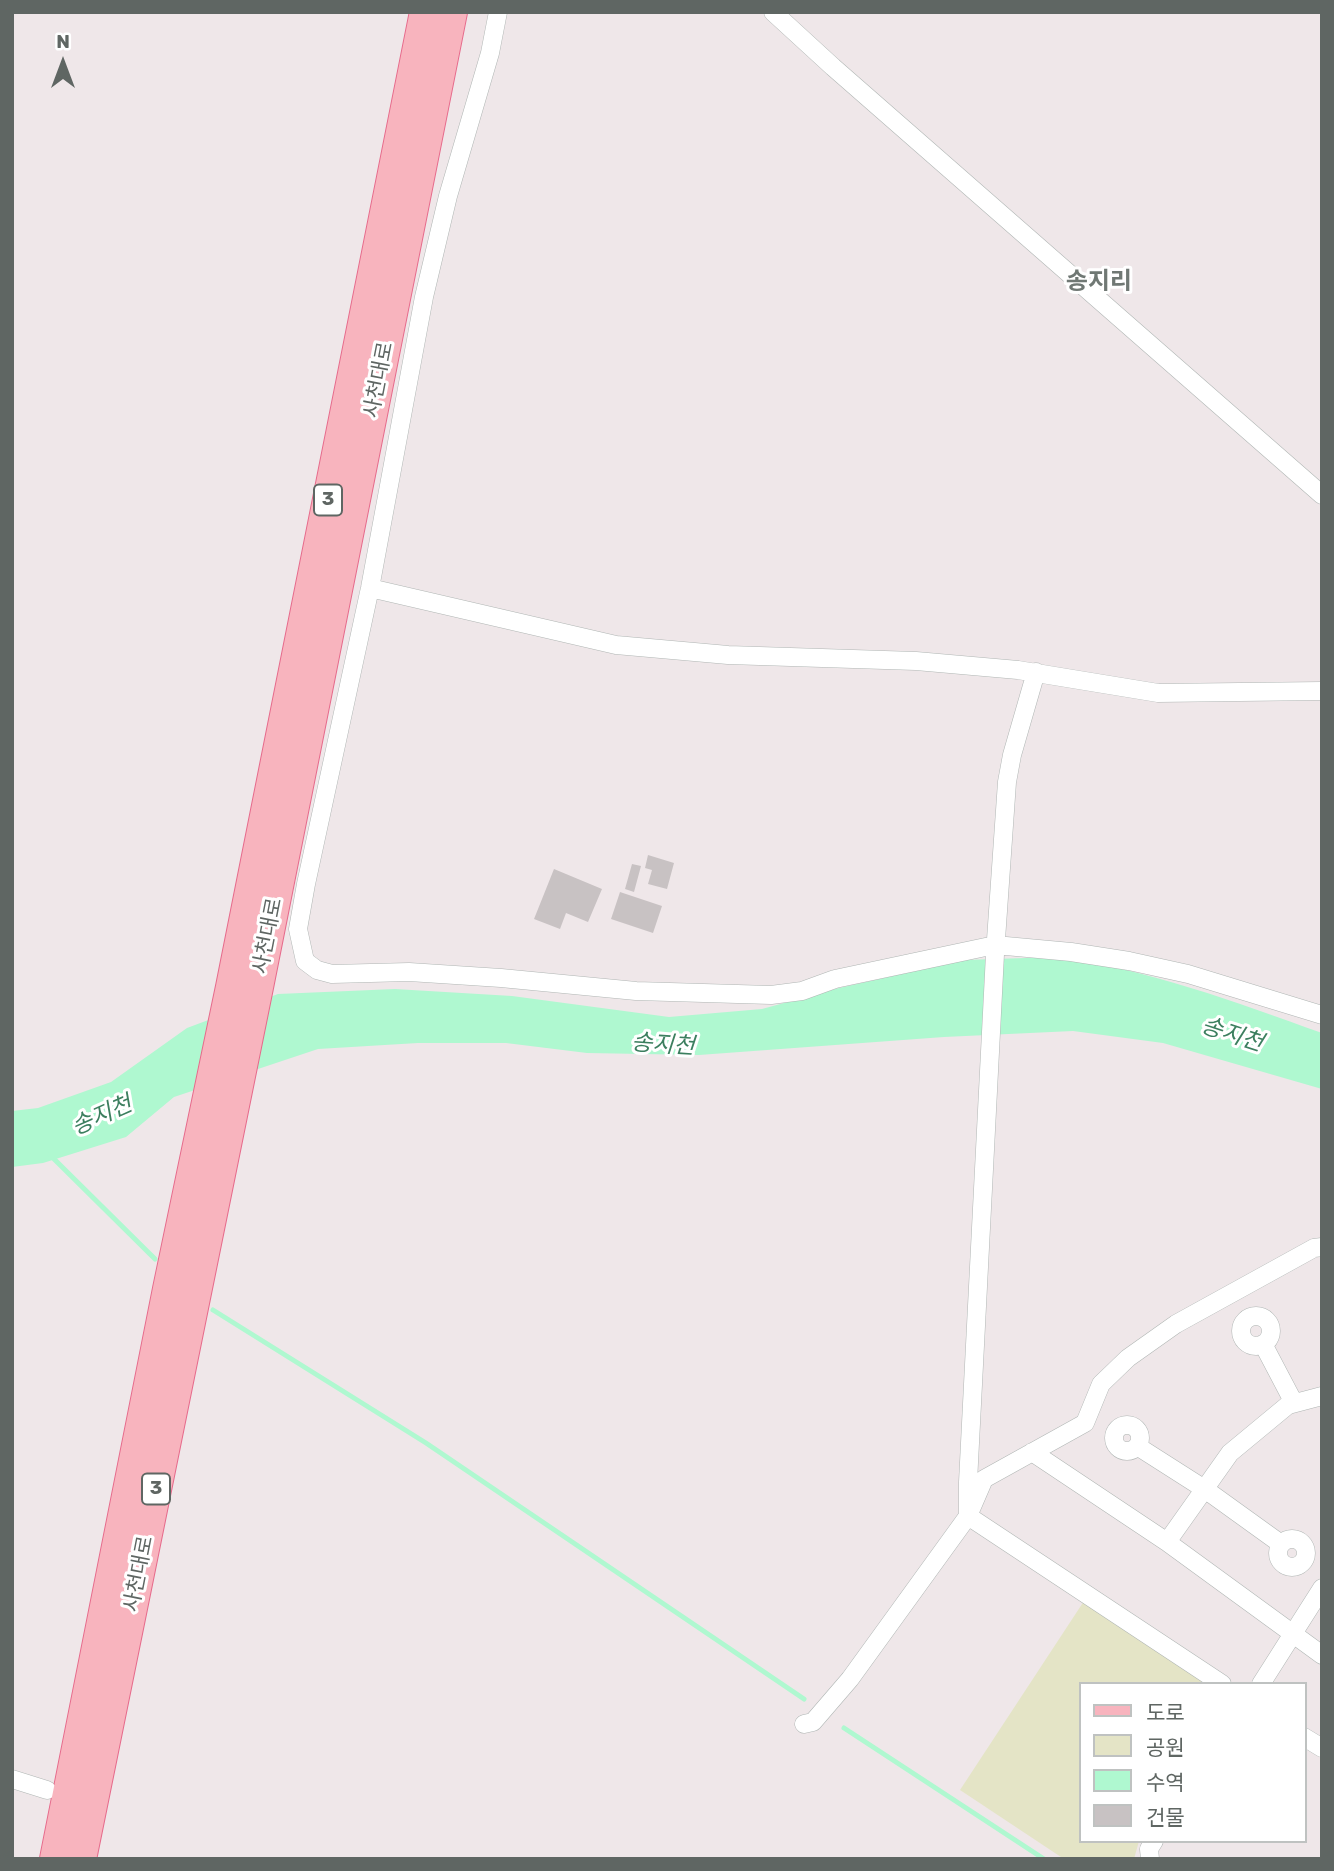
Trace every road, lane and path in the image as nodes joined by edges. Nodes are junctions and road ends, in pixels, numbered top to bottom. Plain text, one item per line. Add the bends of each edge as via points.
1 (498, 12) edge
2 (773, 12) edge
3 (438, 18) edge
4 (1322, 495) edge
5 (370, 588) junction
6 (1036, 671) junction
7 (1322, 691) edge
8 (995, 950) junction
9 (1322, 1015) edge
10 (217, 1122) junction
11 (1322, 1247) edge
12 (1263, 1344) dead end
13 (1322, 1396) edge
14 (1294, 1403) junction
15 (1137, 1446) dead end
16 (1032, 1452) junction
17 (1206, 1490) junction
18 (968, 1516) junction
19 (1167, 1542) junction
20 (1281, 1544) dead end
21 (1322, 1588) edge
22 (1292, 1635) junction
23 (1322, 1655) edge
24 (1219, 1682) edge
25 (1262, 1682) edge
26 (809, 1723) dead end
27 (1306, 1738) edge
28 (1322, 1748) edge
29 (12, 1779) edge
30 (47, 1790) dead end
31 (55, 1859) edge
32 (81, 1859) edge

1 - 5 street via 424,297
2 - 4 street
3 - 10 main road, 사천대로 / 3
5 - 6 street via 616,645
5 - 8 street via 298,929 305,961 317,970 771,995
6 - 7 street via 1158,693
6 - 8 street via 1007,782
8 - 9 street via 1071,952 1129,961
8 - 18 street
10 - 31 main road, 사천대로 / 3 via 165,1303
10 - 32 main road, 사천대로 / 3
11 - 16 street via 1176,1324 1101,1384 1085,1423
12 - 14 street
13 - 14 street
14 - 17 street via 1230,1452
15 - 17 street
16 - 18 street via 984,1479
16 - 19 street
17 - 19 street
17 - 20 street
18 - 24 street
18 - 26 street via 850,1679
19 - 22 street
21 - 22 street
22 - 23 street
22 - 25 street
27 - 28 street
29 - 30 street

